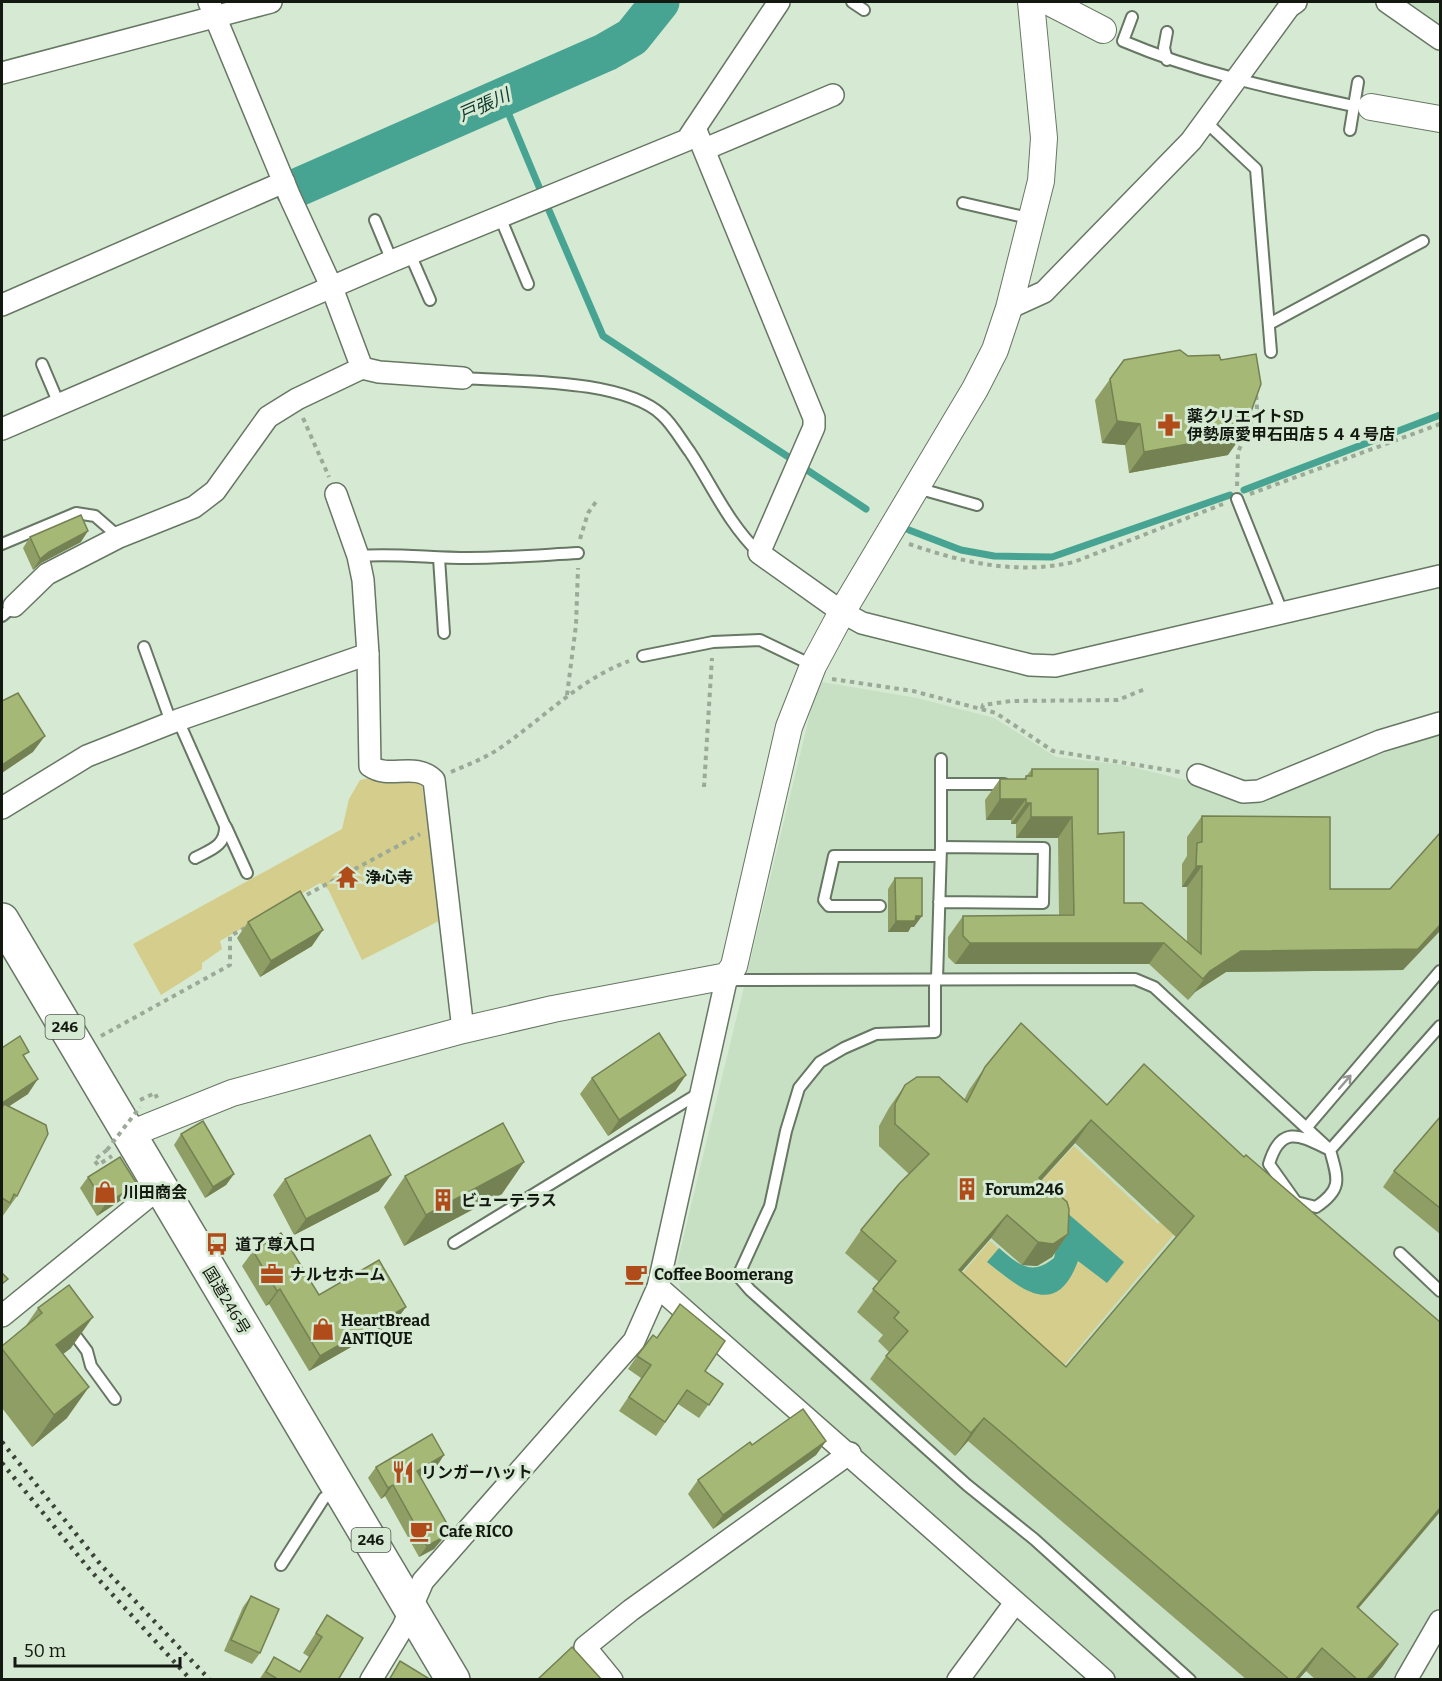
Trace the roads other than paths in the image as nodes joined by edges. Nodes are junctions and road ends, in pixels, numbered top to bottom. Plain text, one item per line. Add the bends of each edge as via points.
1 (271, 2) edge
2 (779, 2) edge
3 (852, 2) edge
4 (1031, 2) edge
5 (1049, 2) edge
6 (1296, 2) edge
7 (1387, 2) edge
8 (212, 8) edge
9 (864, 10) dead end
10 (1132, 17) dead end
11 (1103, 30) dead end
12 (1167, 32) dead end
13 (1440, 39) edge
14 (1167, 60) junction
15 (2, 73) edge
16 (1236, 81) junction
17 (1358, 82) dead end
18 (832, 94) dead end
19 (1363, 106) junction
20 (1440, 119) edge
21 (1206, 122) junction
22 (694, 128) junction
23 (1350, 130) dead end
24 (705, 149) junction
25 (286, 189) junction
26 (963, 203) dead end
27 (500, 217) junction
28 (1033, 219) junction
29 (375, 220) dead end
30 (1423, 241) dead end
31 (401, 258) junction
32 (528, 284) dead end
33 (332, 288) junction
34 (430, 300) dead end
35 (2, 305) edge
36 (1009, 308) junction
37 (1269, 324) junction
38 (1271, 352) dead end
39 (42, 364) dead end
40 (362, 368) junction
41 (463, 378) joint
42 (59, 405) junction
43 (2, 429) edge
44 (916, 488) junction
45 (336, 494) road end
46 (1237, 498) road end
47 (977, 505) dead end
48 (119, 537) junction
49 (2, 544) edge
50 (578, 553) road end
51 (759, 553) junction
52 (357, 556) junction
53 (439, 558) junction
54 (1440, 576) edge
55 (8, 611) edge
56 (842, 612) junction
57 (1283, 614) junction
58 (444, 633) dead end
59 (144, 647) dead end
60 (368, 654) junction
61 (643, 656) road end
62 (811, 671) junction
63 (175, 721) junction
64 (1440, 723) edge
65 (941, 759) dead end
66 (1198, 775) road end
67 (941, 784) junction
68 (1004, 784) edge
69 (2, 808) edge
70 (225, 826) junction
71 (940, 851) junction
72 (195, 858) dead end
73 (247, 873) dead end
74 (939, 902) junction
75 (880, 906) dead end
76 (2, 920) edge
77 (1440, 971) edge
78 (727, 978) junction
79 (936, 979) junction
80 (1440, 1026) edge
81 (463, 1030) junction
82 (704, 1090) junction
83 (1307, 1127) junction
84 (124, 1135) junction
85 (1330, 1150) junction
86 (159, 1188) junction
87 (454, 1243) dead end
88 (1400, 1253) dead end
89 (658, 1287) junction
90 (1440, 1292) edge
91 (60, 1313) edge
92 (2, 1316) edge
93 (115, 1399) dead end
94 (850, 1453) junction
95 (340, 1489) junction
96 (281, 1565) dead end
97 (1015, 1603) junction
98 (411, 1606) junction
99 (1440, 1621) edge
100 (371, 1680) edge
101 (453, 1680) edge
102 (612, 1680) edge
103 (958, 1680) edge
104 (1104, 1680) edge
105 (1191, 1680) edge
106 (1406, 1680) edge

1 - 8 street
2 - 22 street
3 - 9 lane
4 - 28 street via 1044,138
5 - 11 street
6 - 16 street
7 - 13 street
8 - 15 street
8 - 25 street
10 - 14 lane via 1123,42
12 - 14 lane
14 - 16 lane
16 - 19 lane
16 - 21 street
17 - 19 lane
18 - 24 street
19 - 20 street
19 - 23 lane
21 - 36 street via 1044,292
21 - 37 lane via 1256,169
22 - 24 street
22 - 27 street via 687,140
24 - 51 street via 814,418 814,427
25 - 33 street
25 - 35 street
26 - 28 lane
27 - 31 street
27 - 32 lane
28 - 36 street
29 - 31 lane
30 - 37 lane
31 - 33 street
31 - 34 lane
33 - 40 street
33 - 42 street
36 - 44 street via 995,350 975,389
37 - 38 lane
39 - 42 lane
40 - 41 street
40 - 48 street via 298,405 268,417 214,491 194,507
41 - 51 lane via 603,389 639,400 662,415 679,436 738,533
42 - 43 street
44 - 47 lane
44 - 56 street
45 - 52 street
46 - 57 lane
48 - 49 lane via 95,516 76,513
48 - 55 street via 47,574
50 - 53 lane
51 - 56 street
52 - 53 lane via 392,553
52 - 60 street via 363,580
53 - 58 lane
54 - 57 street
56 - 57 street via 884,629 1030,665 1055,666
56 - 62 street
59 - 63 lane
60 - 63 street
60 - 81 street via 370,766 378,772 418,769 434,780
61 - 62 lane via 713,642 760,640
62 - 78 street via 789,727 735,966
63 - 69 street via 87,756
63 - 70 lane
64 - 66 street via 1380,741 1259,791 1243,792
65 - 67 lane
67 - 68 lane
67 - 71 lane
70 - 72 lane via 220,844
70 - 73 lane
71 - 74 lane
71 - 74 lane via 1044,848 1043,903
71 - 75 lane via 834,856 824,900 830,906
74 - 79 lane
76 - 84 highway, 国道246号 / 246
83 -> 77 lane
78 - 79 lane
78 - 81 street via 553,1009
78 - 82 street
79 - 83 lane via 1135,979 1154,987
79 - 105 lane via 935,1032 876,1034 820,1062 799,1088 770,1206 738,1276 967,1485 1034,1539
80 - 85 lane
81 - 84 street via 232,1093
82 - 87 lane
82 - 89 street
83 - 85 lane
84 - 86 highway, 国道246号 / 246
85 - 85 lane via 1338,1178 1332,1196 1316,1207 1296,1202 1269,1164 1274,1147 1285,1137 1298,1135
86 - 92 street via 42,1290
86 - 95 highway, 国道246号 / 246
88 - 90 lane
89 - 94 street
89 - 98 street via 634,1341 423,1581
91 - 93 lane
94 - 97 street
94 - 102 street via 585,1647
95 - 96 lane via 324,1498
95 - 98 highway, 国道246号 / 246
97 - 103 street
97 - 104 street
98 - 100 street
98 - 101 highway, 国道246号 / 246
99 - 106 street

